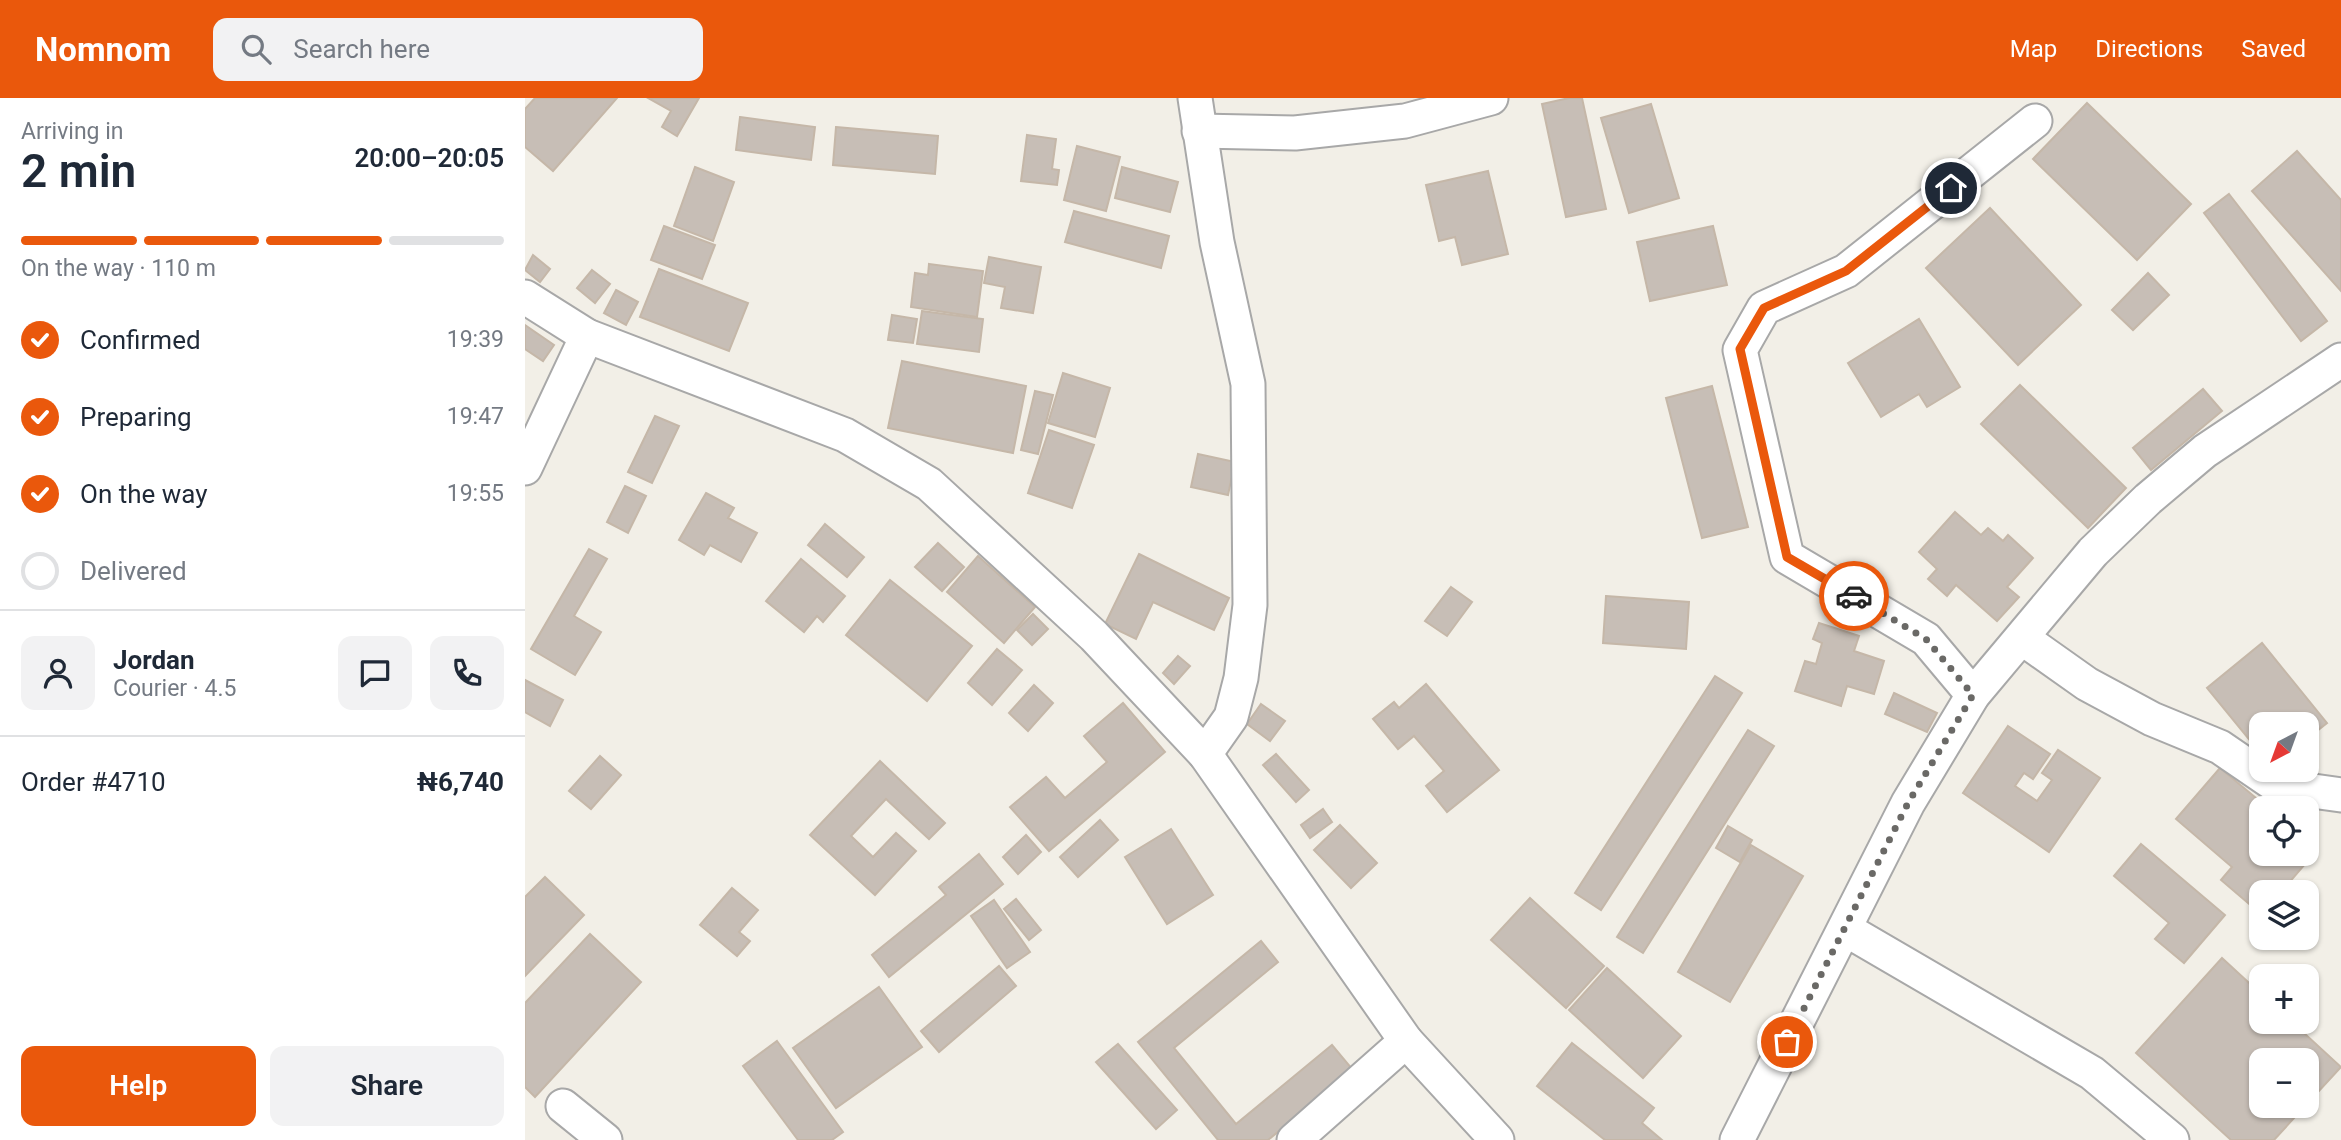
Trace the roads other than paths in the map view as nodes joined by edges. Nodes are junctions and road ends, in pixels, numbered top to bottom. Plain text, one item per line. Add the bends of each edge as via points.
1 (1195, 98) edge
2 (1491, 98) edge
3 (2035, 121) dead end
4 (1199, 131) junction
5 (525, 297) edge
6 (587, 337) junction
7 (2341, 360) edge
8 (525, 468) edge
9 (2022, 638) junction
10 (1973, 695) junction
11 (1205, 754) junction
12 (2340, 791) edge
13 (1845, 929) junction
14 (1406, 1041) junction
15 (563, 1106) dead end
16 (604, 1140) edge
17 (1294, 1140) edge
18 (1497, 1140) edge
19 (1737, 1140) edge
20 (2172, 1140) edge

1 - 4 street
2 - 4 street via 1405,121 1296,133
3 - 10 street via 1846,271 1764,308 1740,349 1787,557 1926,639
4 - 11 street via 1248,384 1251,537 1250,605 1241,678 1231,717
5 - 6 street
6 - 8 street
6 - 11 street via 845,435 929,484 1094,636
7 - 9 street via 2206,451 2148,499 2093,552
9 - 10 street
9 - 12 street via 2088,684 2152,719 2220,747 2277,786
10 - 13 street via 1908,803
11 - 14 street
13 - 19 street
13 - 20 street via 2092,1073
14 - 17 street
14 - 18 street
15 - 16 street

